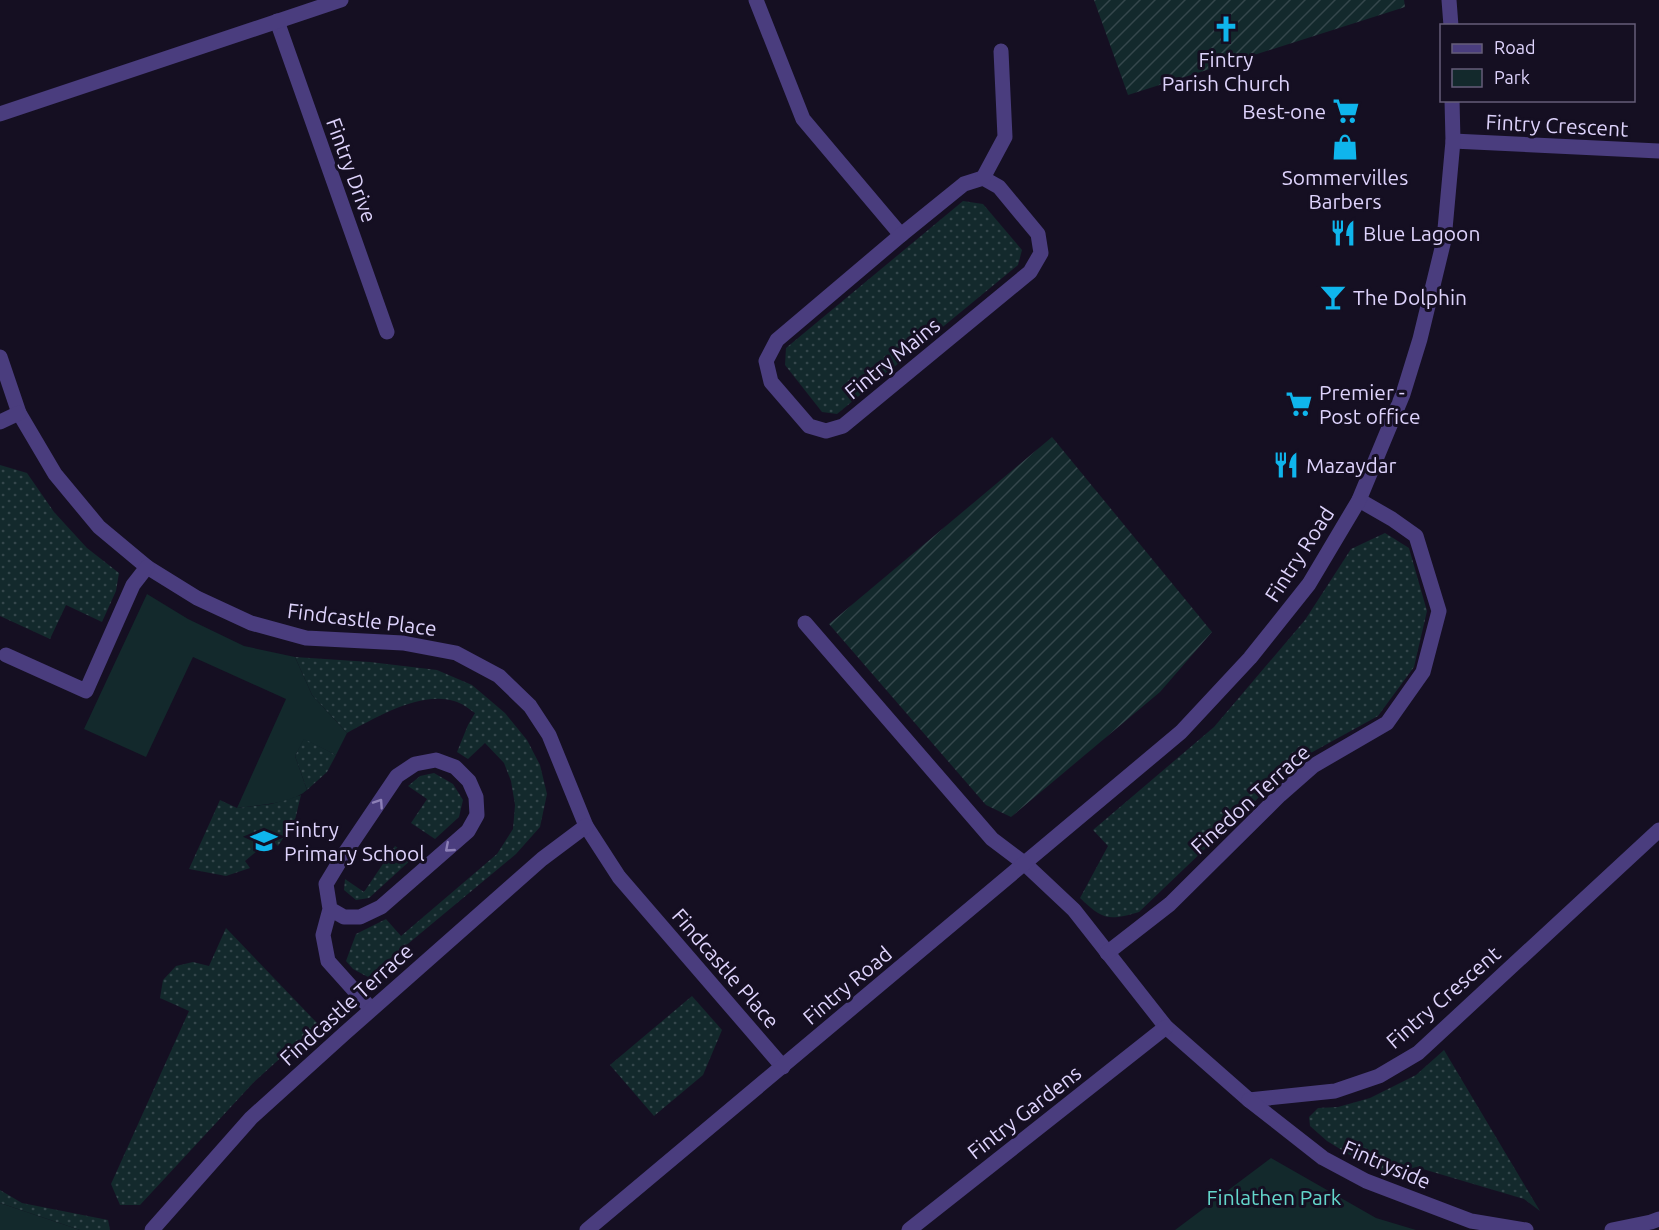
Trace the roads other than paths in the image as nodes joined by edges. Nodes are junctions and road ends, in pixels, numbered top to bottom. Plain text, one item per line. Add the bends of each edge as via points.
1 (341, 0) edge
2 (756, 0) edge
3 (1449, 0) edge
4 (277, 21) junction
5 (1451, 24) edge
6 (1002, 51) dead end
7 (1452, 102) edge
8 (0, 114) edge
9 (1453, 141) junction
10 (1659, 151) edge
11 (982, 178) junction
12 (901, 235) junction
13 (387, 332) dead end
14 (0, 357) edge
15 (19, 412) junction
16 (0, 422) edge
17 (1359, 500) junction
18 (147, 567) junction
19 (805, 623) dead end
20 (6, 656) dead end
21 (586, 826) junction
22 (1659, 830) edge
23 (1024, 863) junction
24 (330, 909) junction
25 (1107, 953) junction
26 (372, 1009) junction
27 (1166, 1028) junction
28 (783, 1067) junction
29 (1249, 1100) junction
30 (1659, 1219) edge
31 (152, 1230) edge
32 (587, 1230) edge
33 (909, 1230) edge
34 (1526, 1230) edge
35 (1612, 1230) edge

1 - 4 street
2 - 12 street via 803,119
3 - 5 street
4 - 8 street
4 - 13 street, Fintry Drive
6 - 11 street via 1005,137
7 - 9 street, Fintry Road
9 - 10 street, Fintry Crescent
9 - 17 street, Fintry Road via 1444,240 1420,339 1403,394
11 - 12 street, Fintry Mains via 964,184
11 - 12 street, Fintry Mains via 999,187 1038,234 1041,253 1030,272 843,426 826,431 809,426 771,382 766,361 777,340
14 - 15 street, Findcastle Place
15 - 16 street
15 - 18 street, Findcastle Place via 55,474 99,527
17 - 23 street, Fintry Road via 1309,584 1250,658 1181,732
17 - 25 street, Finedon Terrace via 1416,536 1439,611 1423,672 1387,723 1313,766 1170,904
18 - 20 street via 133,585 86,692
18 - 21 street, Findcastle Place via 197,598 251,623 306,638 404,643 456,653 499,676 530,706 549,735
19 - 23 street via 992,839
21 - 26 street, Findcastle Terrace via 542,859
21 - 28 street, Findcastle Place via 619,877
22 - 29 street, Fintry Crescent via 1418,1053 1379,1076 1335,1090
23 - 25 street via 1074,910
23 - 28 street, Fintry Road
24 -> 24 street via 326,884 397,776 415,764 435,760 455,767 469,781 476,797 477,815 468,831 381,907 360,917 344,917
24 - 26 street via 323,935 328,961
25 - 27 street
26 - 31 street, Findcastle Terrace via 251,1118
27 - 29 street
27 - 33 street, Fintry Gardens
28 - 32 street, Fintry Road
29 - 34 street, Fintryside via 1323,1158 1366,1181 1471,1221
30 - 35 street

